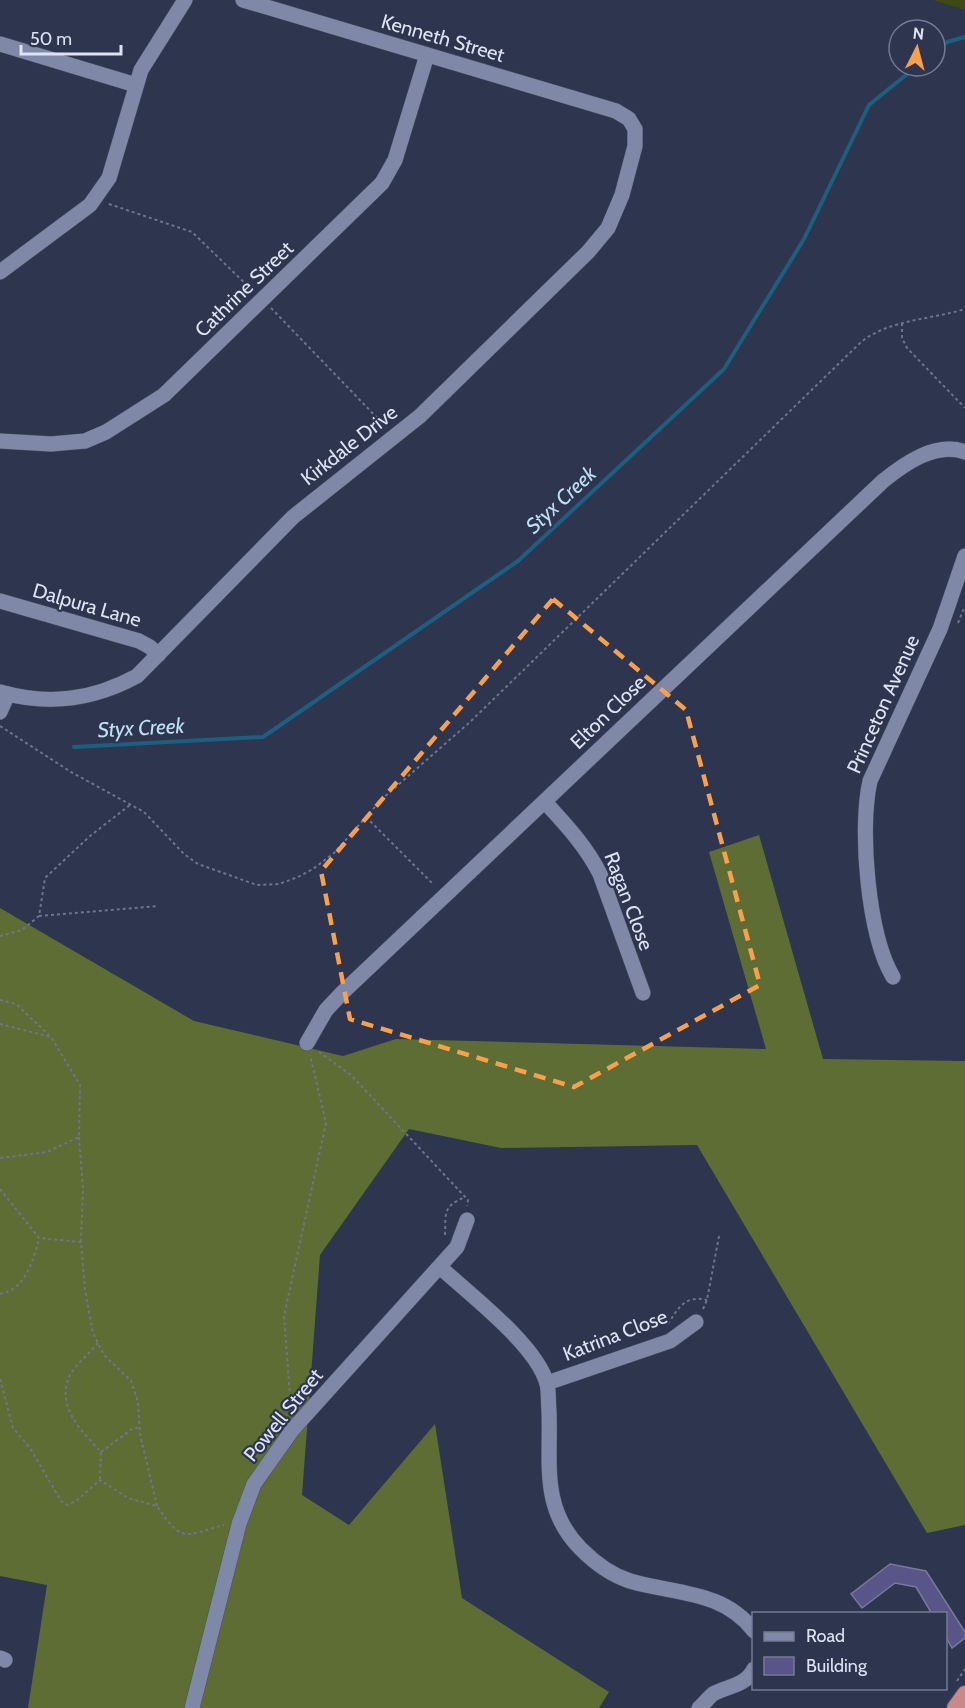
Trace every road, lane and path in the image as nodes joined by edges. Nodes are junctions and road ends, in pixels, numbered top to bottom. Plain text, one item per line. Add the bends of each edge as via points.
1 (185, 0) edge
2 (243, 0) edge
3 (0, 44) edge
4 (427, 55) junction
5 (136, 85) junction
6 (629, 119) joint
7 (95, 199) junction
8 (0, 272) edge
9 (263, 300) junction
10 (965, 309) edge
11 (902, 323) junction
12 (965, 408) edge
13 (394, 436) junction
14 (0, 441) edge
15 (965, 452) edge
16 (964, 565) edge
17 (0, 601) edge
18 (965, 606) edge
19 (953, 629) dead end
20 (158, 656) junction
21 (4, 693) edge
22 (0, 712) edge
23 (0, 726) edge
24 (545, 802) junction
25 (130, 804) junction
26 (366, 817) junction
27 (438, 888) dead end
28 (158, 906) dead end
29 (39, 916) junction
30 (0, 936) edge
31 (893, 977) dead end
32 (643, 993) dead end
33 (0, 1000) edge
34 (0, 1024) edge
35 (51, 1037) junction
36 (307, 1043) junction
37 (79, 1137) junction
38 (0, 1158) edge
39 (0, 1189) edge
40 (467, 1220) joint
41 (719, 1236) dead end
42 (39, 1238) junction
43 (81, 1242) junction
44 (440, 1267) junction
45 (0, 1294) edge
46 (707, 1300) junction
47 (696, 1322) joint
48 (665, 1329) dead end
49 (98, 1343) junction
50 (0, 1379) edge
51 (547, 1383) junction
52 (140, 1427) junction
53 (293, 1429) junction
54 (101, 1452) junction
55 (100, 1480) junction
56 (157, 1506) junction
57 (239, 1524) junction
58 (752, 1630) edge
59 (752, 1671) edge
60 (965, 1694) edge
61 (192, 1708) edge
62 (699, 1708) edge
63 (955, 1708) edge

1 - 5 street via 141,70
2 - 4 street, Kenneth Street
3 - 5 street
4 - 6 street, Kenneth Street via 599,105
4 - 9 street, Cathrine Street via 390,172 374,193
5 - 7 street via 109,178
6 - 13 street, Kirkdale Drive via 637,137 622,195 608,228 470,368
7 - 8 street
7 - 9 path via 192,232
9 - 13 path
9 - 14 street, Cathrine Street via 164,395 106,432 85,441 51,444
10 - 11 path
11 - 12 path via 906,348
11 - 26 path via 880,329 860,343 470,722 391,790
13 - 20 street, Kirkdale Drive via 293,517
15 - 24 street, Elton Close via 948,449 923,455 883,480
16 - 31 street, Princeton Avenue via 940,628 870,781 864,806 878,939 883,960
17 - 20 street, Dalpura Lane via 139,641
18 - 19 path
20 - 21 street, Kirkdale Drive via 137,676 91,696 48,702
21 - 22 street
23 - 25 path
24 - 32 street, Ragan Close via 580,840 600,874
24 - 36 street, Elton Close via 326,1010
25 - 26 path via 151,817 194,862 262,886 284,882 314,869
25 - 29 path via 45,878
26 - 27 path
28 - 29 path
29 - 30 path via 22,930
33 - 35 path via 16,1004
34 - 35 path
35 - 37 path via 80,1085
36 - 40 path via 351,1074 468,1200
36 - 53 path via 326,1123 284,1316
37 - 38 path via 47,1152
37 - 43 path via 83,1189
39 - 42 path
40 - 44 street, Powell Street via 457,1246
41 - 46 path
42 - 43 path
42 - 45 path via 28,1274 10,1292
43 - 49 path via 85,1290
44 - 51 street via 513,1333
44 - 53 street, Powell Street
46 - 47 path
46 - 48 path via 685,1300
47 - 51 street, Katrina Close via 670,1341
49 - 52 path via 104,1355 131,1381
49 - 54 path via 70,1375 65,1398 73,1421
50 - 55 path via 13,1428 30,1448 61,1500 67,1505 76,1501
51 - 58 street via 551,1499 579,1548 602,1567 630,1581 703,1595 727,1607
52 - 54 path
52 - 56 path
53 - 57 street, Powell Street via 254,1484
54 - 55 path
55 - 56 path via 128,1498
56 - 57 path via 172,1528 193,1536
57 - 61 street, Powell Street
59 - 62 street
60 - 63 highway

